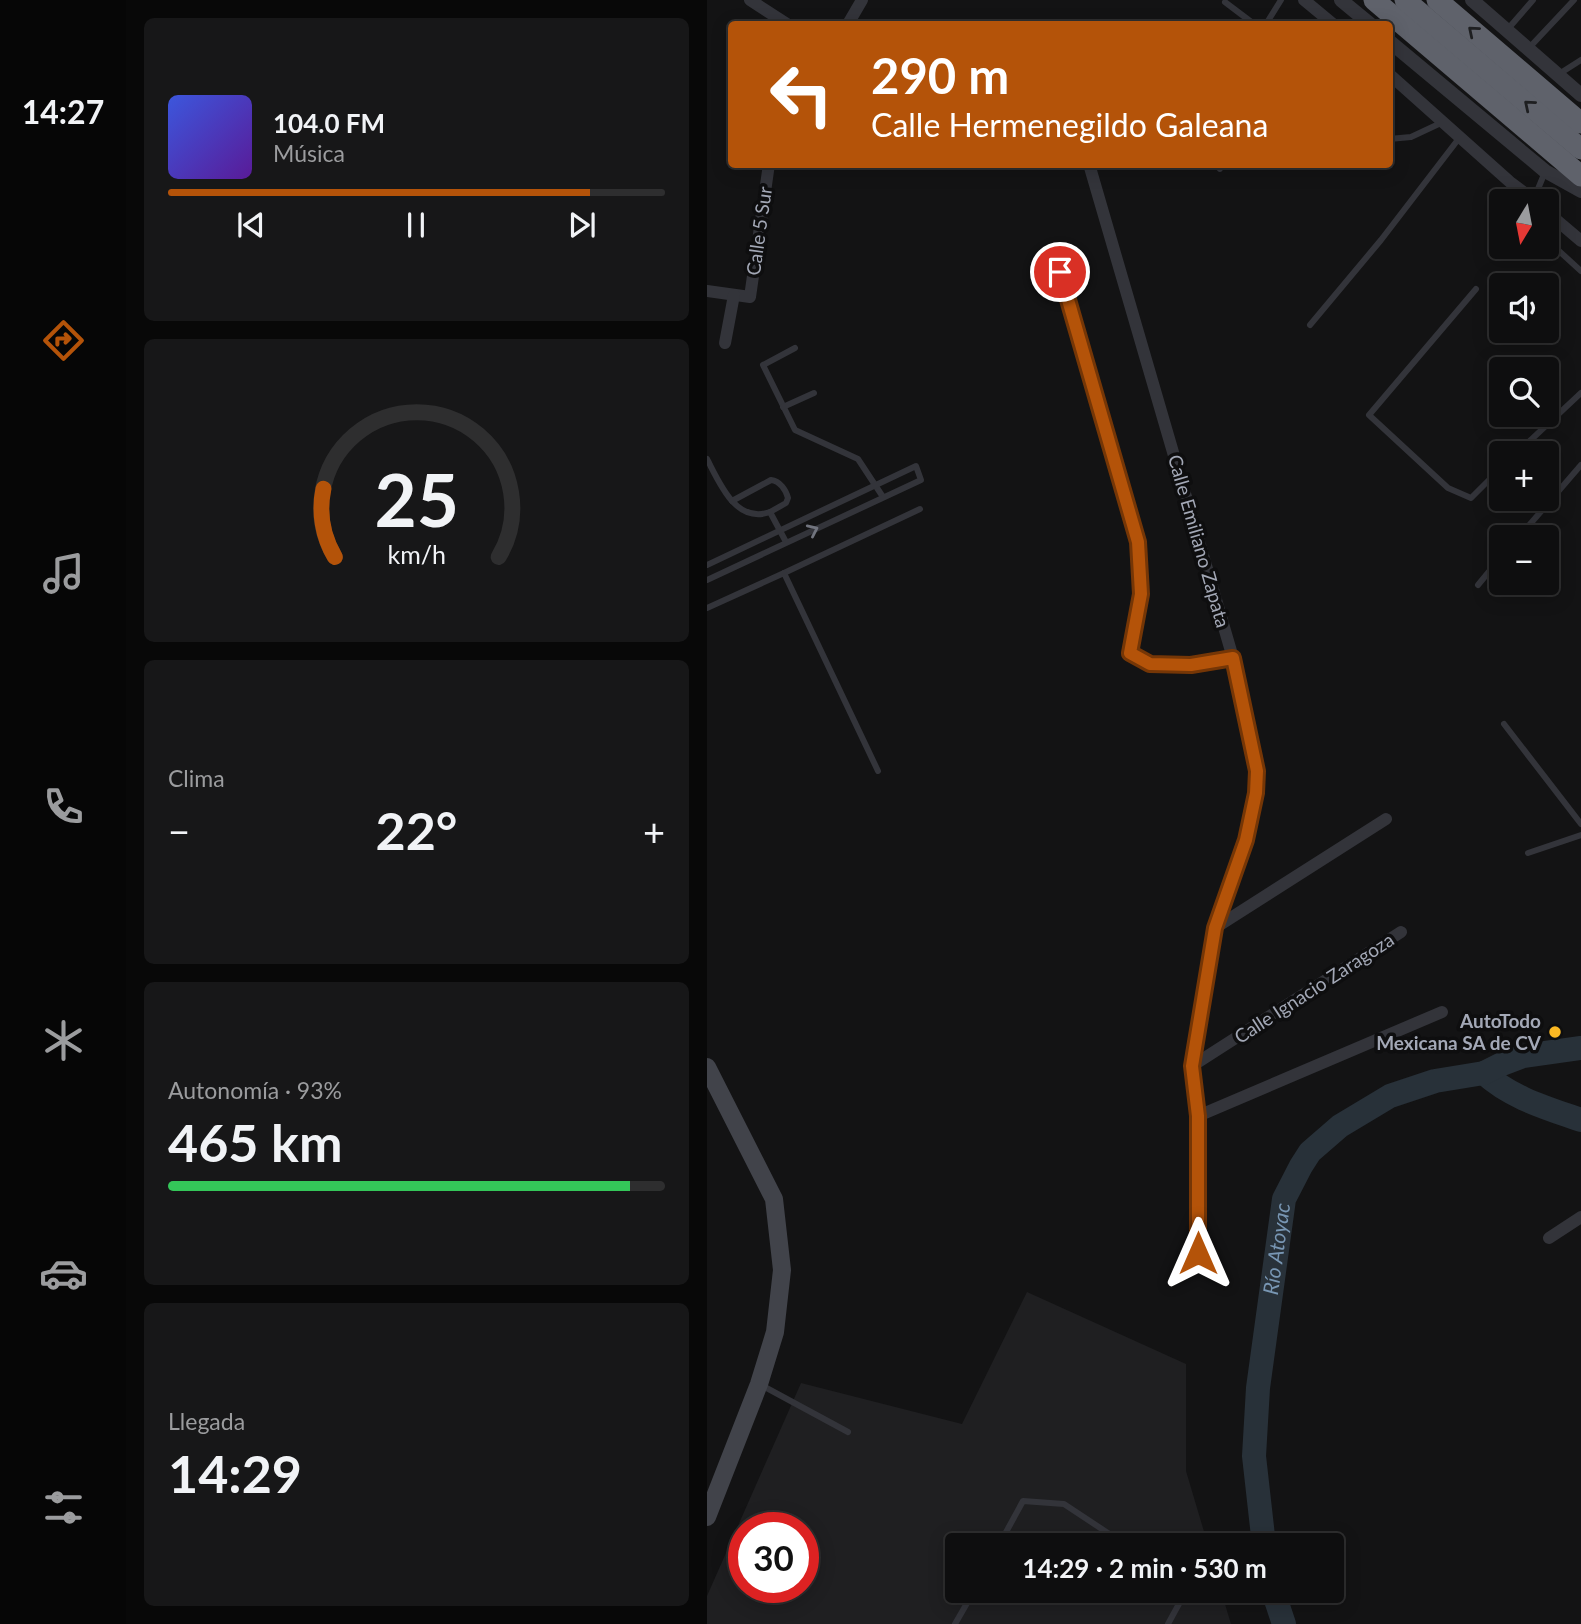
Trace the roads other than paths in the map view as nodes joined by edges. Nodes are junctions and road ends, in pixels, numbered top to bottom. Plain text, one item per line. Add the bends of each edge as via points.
1 (750, 0) edge
2 (862, 0) edge
3 (1281, 0) edge
4 (1304, 0) edge
5 (1341, 0) edge
6 (1357, 0) edge
7 (1374, 0) edge
8 (1405, 0) edge
9 (1437, 0) edge
10 (1472, 0) edge
11 (1533, 0) edge
12 (1574, 0) edge
13 (1224, 1) edge
14 (782, 21) edge
15 (850, 21) edge
16 (1250, 21) edge
17 (1268, 21) edge
18 (1329, 21) edge
19 (1366, 21) edge
20 (1382, 21) edge
21 (1393, 30) edge
22 (1507, 30) junction
23 (1393, 44) edge
24 (1528, 49) junction
25 (1581, 60) edge
26 (1557, 75) junction
27 (1393, 77) edge
28 (1581, 95) edge
29 (1444, 122) junction
30 (1581, 123) edge
31 (1460, 137) junction
32 (1393, 139) edge
33 (1581, 149) edge
34 (768, 168) edge
35 (1090, 168) edge
36 (1545, 171) junction
37 (1581, 176) edge
38 (1519, 189) edge
39 (1538, 189) edge
40 (1581, 190) edge
41 (1559, 222) edge
42 (1581, 241) edge
43 (1559, 251) edge
44 (1581, 271) edge
45 (1060, 272) dead end
46 (1476, 289) dead end
47 (707, 291) edge
48 (734, 295) junction
49 (1310, 324) dead end
50 (725, 343) dead end
51 (795, 348) dead end
52 (814, 393) dead end
53 (1581, 393) edge
54 (783, 407) junction
55 (1530, 441) edge
56 (707, 459) edge
57 (1581, 465) edge
58 (1489, 480) edge
59 (876, 484) junction
60 (883, 497) junction
61 (732, 501) junction
62 (920, 509) dead end
63 (770, 512) junction
64 (1529, 525) edge
65 (780, 530) junction
66 (786, 542) junction
67 (707, 565) edge
68 (1489, 572) edge
69 (784, 573) junction
70 (707, 580) edge
71 (1478, 585) dead end
72 (707, 608) edge
73 (1233, 658) junction
74 (1504, 724) dead end
75 (878, 771) dead end
76 (1386, 819) dead end
77 (1581, 824) edge
78 (1581, 835) edge
79 (1528, 853) dead end
80 (1215, 928) junction
81 (1401, 932) dead end
82 (1442, 1012) dead end
83 (1192, 1066) junction
84 (707, 1067) edge
85 (1198, 1116) junction
86 (1581, 1217) edge
87 (1549, 1238) dead end
88 (1198, 1253) dead end
89 (759, 1384) junction
90 (848, 1432) dead end
91 (707, 1517) edge
92 (1006, 1533) edge
93 (1108, 1533) edge
94 (967, 1603) edge
95 (1179, 1603) edge
96 (955, 1624) edge
97 (1168, 1624) edge

1 - 14 street
2 - 15 street
3 - 17 lane
4 - 18 street
5 - 19 street
6 - 20 highway
7 - 37 highway
33 -> 8 highway
30 -> 9 highway
10 - 22 street
11 - 22 lane
12 - 24 lane
13 - 16 lane
21 - 40 highway
22 - 24 street
23 - 36 street
24 - 26 street
25 - 26 lane
26 - 28 street
27 - 29 street
29 - 31 street
29 - 32 lane via 1423,134
31 - 38 street
31 - 49 lane
34 - 48 street, Calle 5 Sur via 750,297
35 - 73 street, Calle Emiliano Zapata
36 - 39 lane
36 - 40 street
41 - 42 street
43 - 44 lane
45 - 73 street via 1138,542 1141,594 1130,653 1150,664 1191,665
46 - 58 lane via 1369,415 1448,488 1471,498
47 - 48 street
48 - 50 street
51 - 54 lane via 763,365
52 - 54 lane
53 - 55 lane
54 - 59 lane via 795,430 858,459
56 - 61 lane
57 - 64 lane
59 - 60 lane
59 - 60 lane via 916,466 921,480
59 - 65 lane
66 -> 60 lane
61 - 63 lane via 750,515
61 - 63 lane via 776,481 788,498
62 - 69 lane
63 - 65 lane
65 - 66 lane
65 - 67 lane
66 - 70 lane
68 - 71 lane
69 - 72 lane
69 - 75 lane
73 - 80 street, Calle Emiliano Zapata via 1257,771 1256,793 1246,840
74 - 77 lane
76 - 80 street
78 - 79 lane
80 - 83 street, Calle Emiliano Zapata
81 - 83 street, Calle Ignacio Zaragoza
82 - 85 street
83 - 85 street, Calle Emiliano Zapata
84 - 89 main road via 774,1199 782,1270 775,1332
85 - 88 street, Calle Emiliano Zapata
86 - 87 street
89 - 90 lane
89 - 91 main road
92 - 93 lane via 1023,1502 1064,1504
94 - 96 lane
95 - 97 lane

